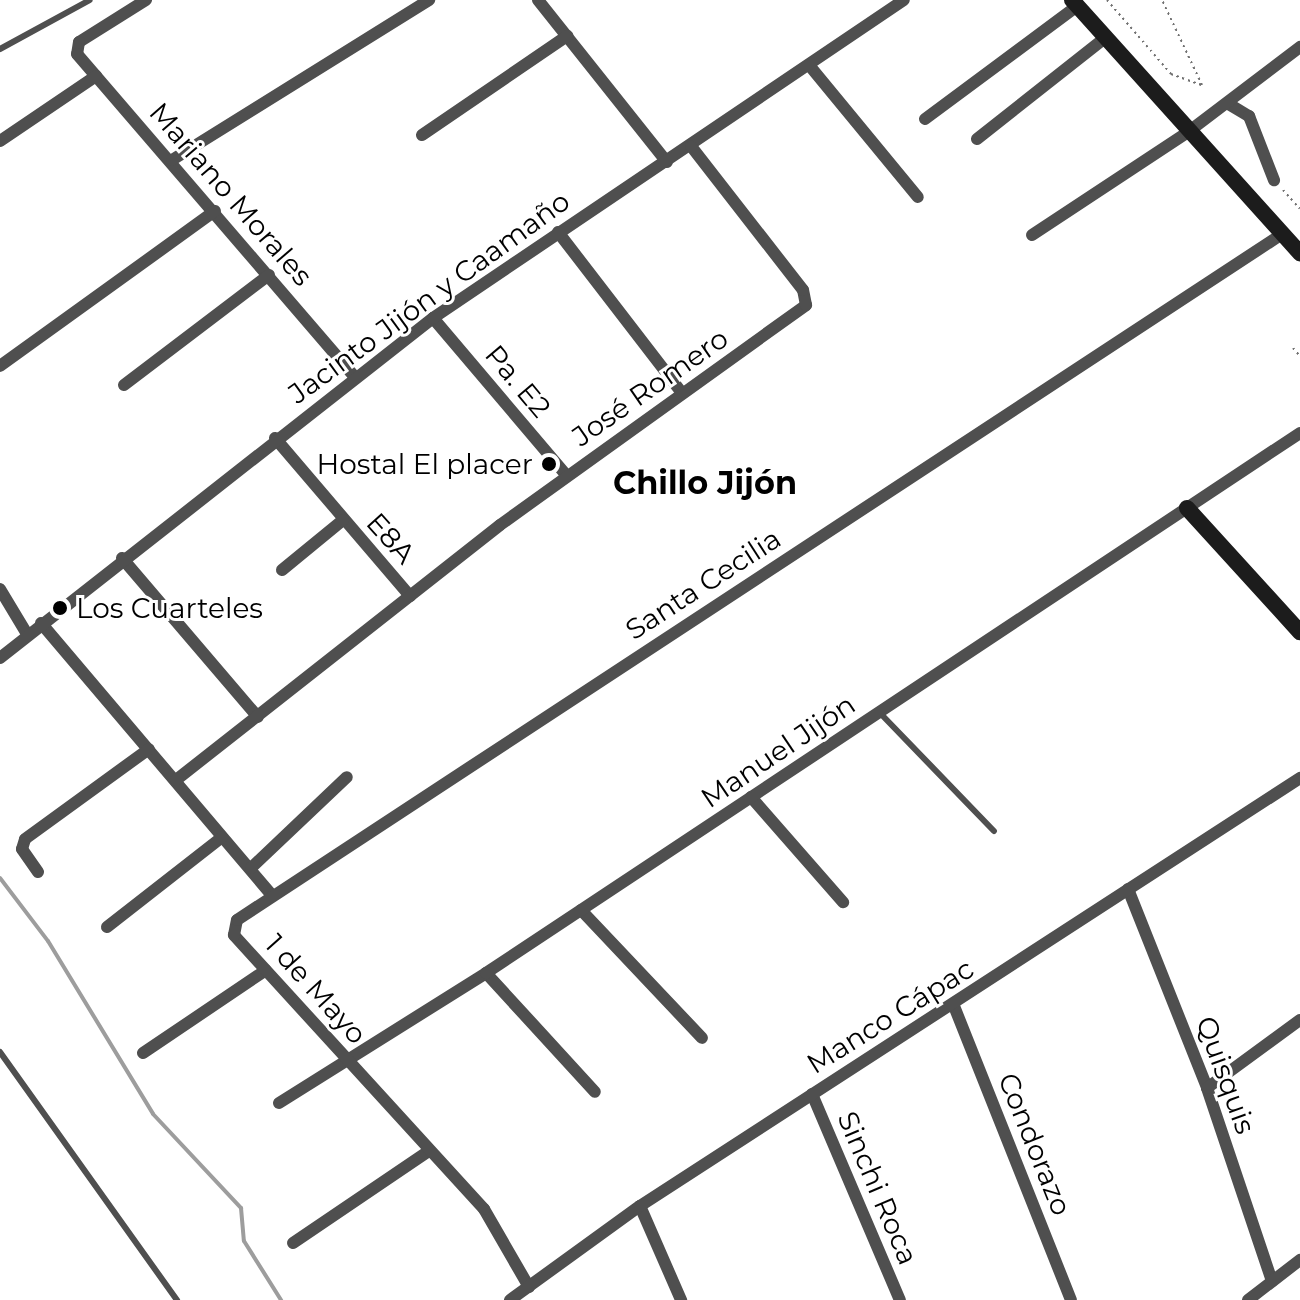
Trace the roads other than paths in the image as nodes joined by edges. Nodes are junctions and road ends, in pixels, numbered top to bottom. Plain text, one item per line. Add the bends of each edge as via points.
1 (90, 0) edge
2 (146, 0) edge
3 (429, 0) edge
4 (538, 0) edge
5 (904, 0) edge
6 (1075, 3) edge
7 (567, 36) junction
8 (1105, 38) junction
9 (1300, 47) edge
10 (0, 49) edge
11 (809, 65) junction
12 (96, 76) junction
13 (1227, 103) junction
14 (925, 119) dead end
15 (1188, 132) junction
16 (422, 135) dead end
17 (977, 139) dead end
18 (0, 141) edge
19 (691, 146) junction
20 (172, 160) junction
21 (667, 162) junction
22 (1274, 180) road end
23 (918, 197) dead end
24 (215, 211) junction
25 (558, 232) junction
26 (1282, 234) junction
27 (1032, 235) dead end
28 (1300, 253) edge
29 (269, 275) junction
30 (433, 318) junction
31 (0, 366) edge
32 (355, 377) junction
33 (124, 385) dead end
34 (682, 393) junction
35 (1300, 433) edge
36 (275, 438) junction
37 (567, 476) junction
38 (1187, 508) junction
39 (343, 520) junction
40 (122, 558) junction
41 (282, 570) dead end
42 (0, 589) edge
43 (410, 596) junction
44 (41, 623) junction
45 (1300, 632) edge
46 (27, 634) junction
47 (0, 658) edge
48 (879, 712) junction
49 (258, 717) junction
50 (149, 749) junction
51 (347, 777) dead end
52 (1300, 778) edge
53 (176, 780) junction
54 (751, 797) junction
55 (994, 831) dead end
56 (222, 837) junction
57 (251, 868) junction
58 (38, 872) dead end
59 (1128, 889) junction
60 (271, 894) junction
61 (843, 902) dead end
62 (581, 910) junction
63 (107, 927) dead end
64 (266, 970) junction
65 (486, 973) junction
66 (954, 1006) junction
67 (1300, 1020) edge
68 (702, 1038) dead end
69 (0, 1052) edge
70 (143, 1053) dead end
71 (346, 1059) junction
72 (1207, 1088) junction
73 (595, 1092) dead end
74 (812, 1094) junction
75 (279, 1103) dead end
76 (429, 1151) junction
77 (640, 1206) junction
78 (293, 1243) dead end
79 (1300, 1260) edge
80 (1272, 1281) junction
81 (529, 1287) junction
82 (1253, 1298) edge
83 (177, 1300) edge
84 (510, 1300) edge
85 (681, 1300) edge
86 (900, 1300) edge
87 (1071, 1300) edge

1 - 10 lane
2 - 12 street, Mariano Morales via 79,42 77,54
3 - 20 street
4 - 7 street
5 - 11 street, Jacinto Jijón y Caamaño
6 - 8 street
6 - 14 street
7 - 16 street
7 - 21 street
8 - 15 street
8 - 17 street
9 - 13 street
11 - 19 street, Jacinto Jijón y Caamaño
11 - 23 street
12 - 18 street
12 - 20 street, Mariano Morales
13 - 15 street
13 - 22 street via 1249,116
15 - 26 street
15 - 27 street
19 - 21 street, Jacinto Jijón y Caamaño
19 - 34 street, José Romero via 807,298 806,305
20 - 24 street, Mariano Morales
21 - 25 street, Jacinto Jijón y Caamaño
24 - 29 street, Mariano Morales
24 - 31 street
25 - 30 street, Jacinto Jijón y Caamaño
25 - 34 street
26 - 28 street
26 - 60 street, Santa Cecilia
29 - 32 street, Mariano Morales
29 - 33 street
30 - 32 street, Jacinto Jijón y Caamaño
30 - 37 street, Pa. E2
32 - 36 street, Jacinto Jijón y Caamaño
34 - 37 street, José Romero
35 - 38 street, Manuel Jijón
36 - 39 street, E8A
36 - 40 street, Jacinto Jijón y Caamaño
37 - 43 street, José Romero
38 - 45 street
38 - 48 street, Manuel Jijón
39 - 41 street
39 - 43 street, E8A
40 - 44 street, Jacinto Jijón y Caamaño
40 - 49 street
42 - 46 street
43 - 49 street, José Romero
44 - 46 street, Jacinto Jijón y Caamaño
44 - 50 street, 1 de Mayo
46 - 47 street, Jacinto Jijón y Caamaño
48 - 54 street, Manuel Jijón
48 - 55 lane
49 - 53 street, José Romero
50 - 53 street, 1 de Mayo
50 - 58 street via 25,839 22,849
51 - 57 street
52 - 59 street, Manco Cápac
53 - 56 street, 1 de Mayo
54 - 61 street
54 - 62 street, Manuel Jijón
56 - 57 street, 1 de Mayo
56 - 63 street
57 - 60 street, 1 de Mayo
59 - 66 street, Manco Cápac
59 - 72 street, Quisquis
60 - 64 street, 1 de Mayo via 237,920 233,930
62 - 65 street, Manuel Jijón
62 - 68 street
64 - 70 street
64 - 71 street, 1 de Mayo
65 - 71 street, Manuel Jijón
65 - 73 street
66 - 74 street, Manco Cápac
66 - 87 street, Condorazo
67 - 72 street
69 - 83 lane
71 - 75 street, Manuel Jijón
71 - 76 street, 1 de Mayo
72 - 80 street, Quisquis
74 - 77 street, Manco Cápac
74 - 86 street, Sinchi Roca
76 - 78 street
76 - 81 street, 1 de Mayo via 484,1209
77 - 81 street, Manco Cápac
77 - 85 street
79 - 80 street
80 - 82 street
81 - 84 street, Manco Cápac

